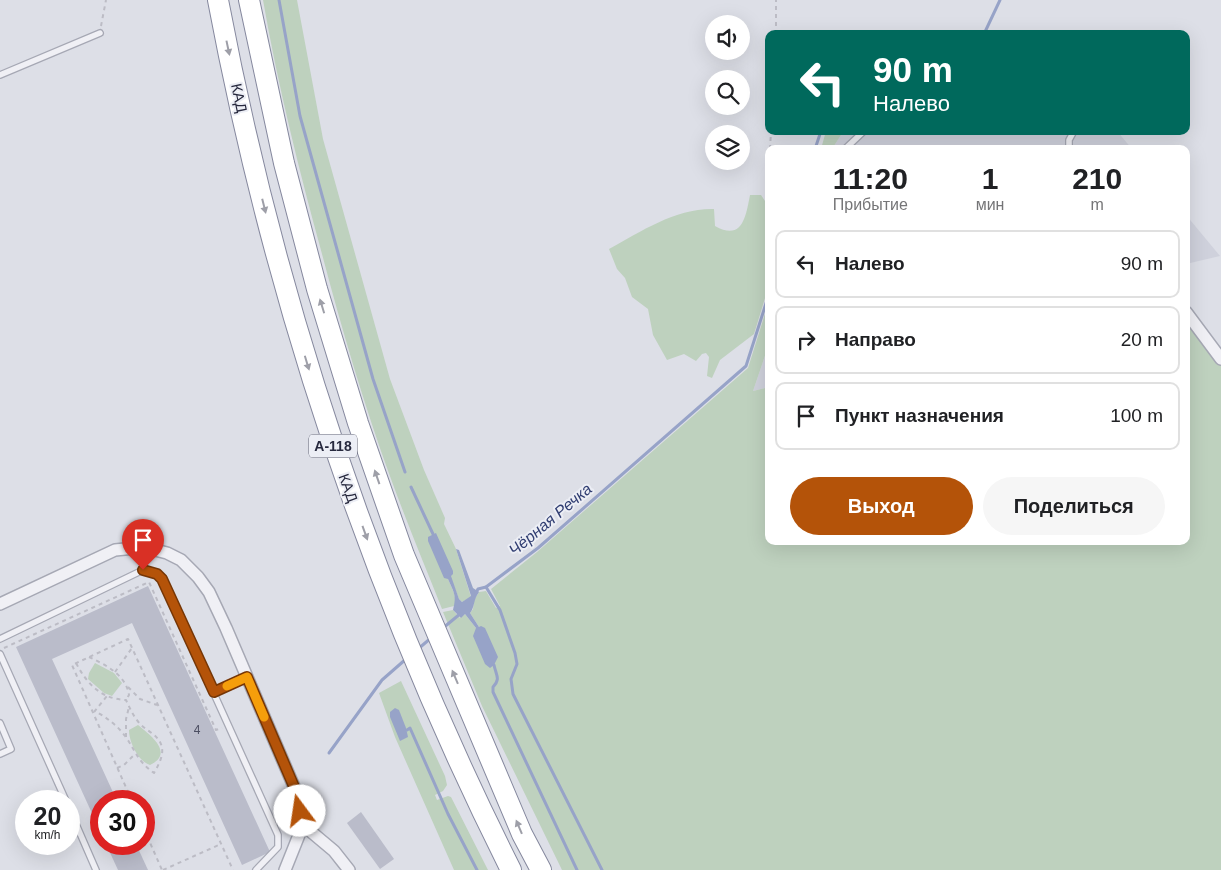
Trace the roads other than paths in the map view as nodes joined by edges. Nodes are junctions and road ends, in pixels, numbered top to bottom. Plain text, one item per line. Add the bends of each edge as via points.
1 (218, 0) edge
2 (249, 0) edge
3 (100, 33) road end
4 (0, 75) edge
5 (860, 135) edge
6 (849, 145) edge
7 (1190, 317) edge
8 (1221, 358) edge
9 (0, 604) edge
10 (0, 639) edge
11 (0, 652) edge
12 (247, 677) junction
13 (214, 692) junction
14 (0, 723) edge
15 (0, 754) edge
16 (61, 790) edge
17 (303, 825) junction
18 (80, 833) edge
19 (96, 870) edge
20 (256, 870) edge
21 (285, 870) edge
22 (349, 870) edge
23 (511, 870) edge
24 (541, 870) edge

1 -> 23 highway, КАД / А-118 via 285,290 330,436 376,565 427,690
24 -> 2 highway, КАД / А-118 via 522,834 404,555 358,423 317,289 284,163
3 - 4 lane
5 - 6 lane
7 - 8 street
9 - 12 street via 115,550 135,548 167,553 181,560 208,592
10 - 13 lane via 143,570 151,571 162,579
11 - 16 lane
12 - 13 lane
12 - 17 street via 295,789
13 - 20 lane via 278,835 278,847
14 - 15 lane via 11,748
17 - 21 street
17 - 22 street via 334,851
18 - 19 lane

